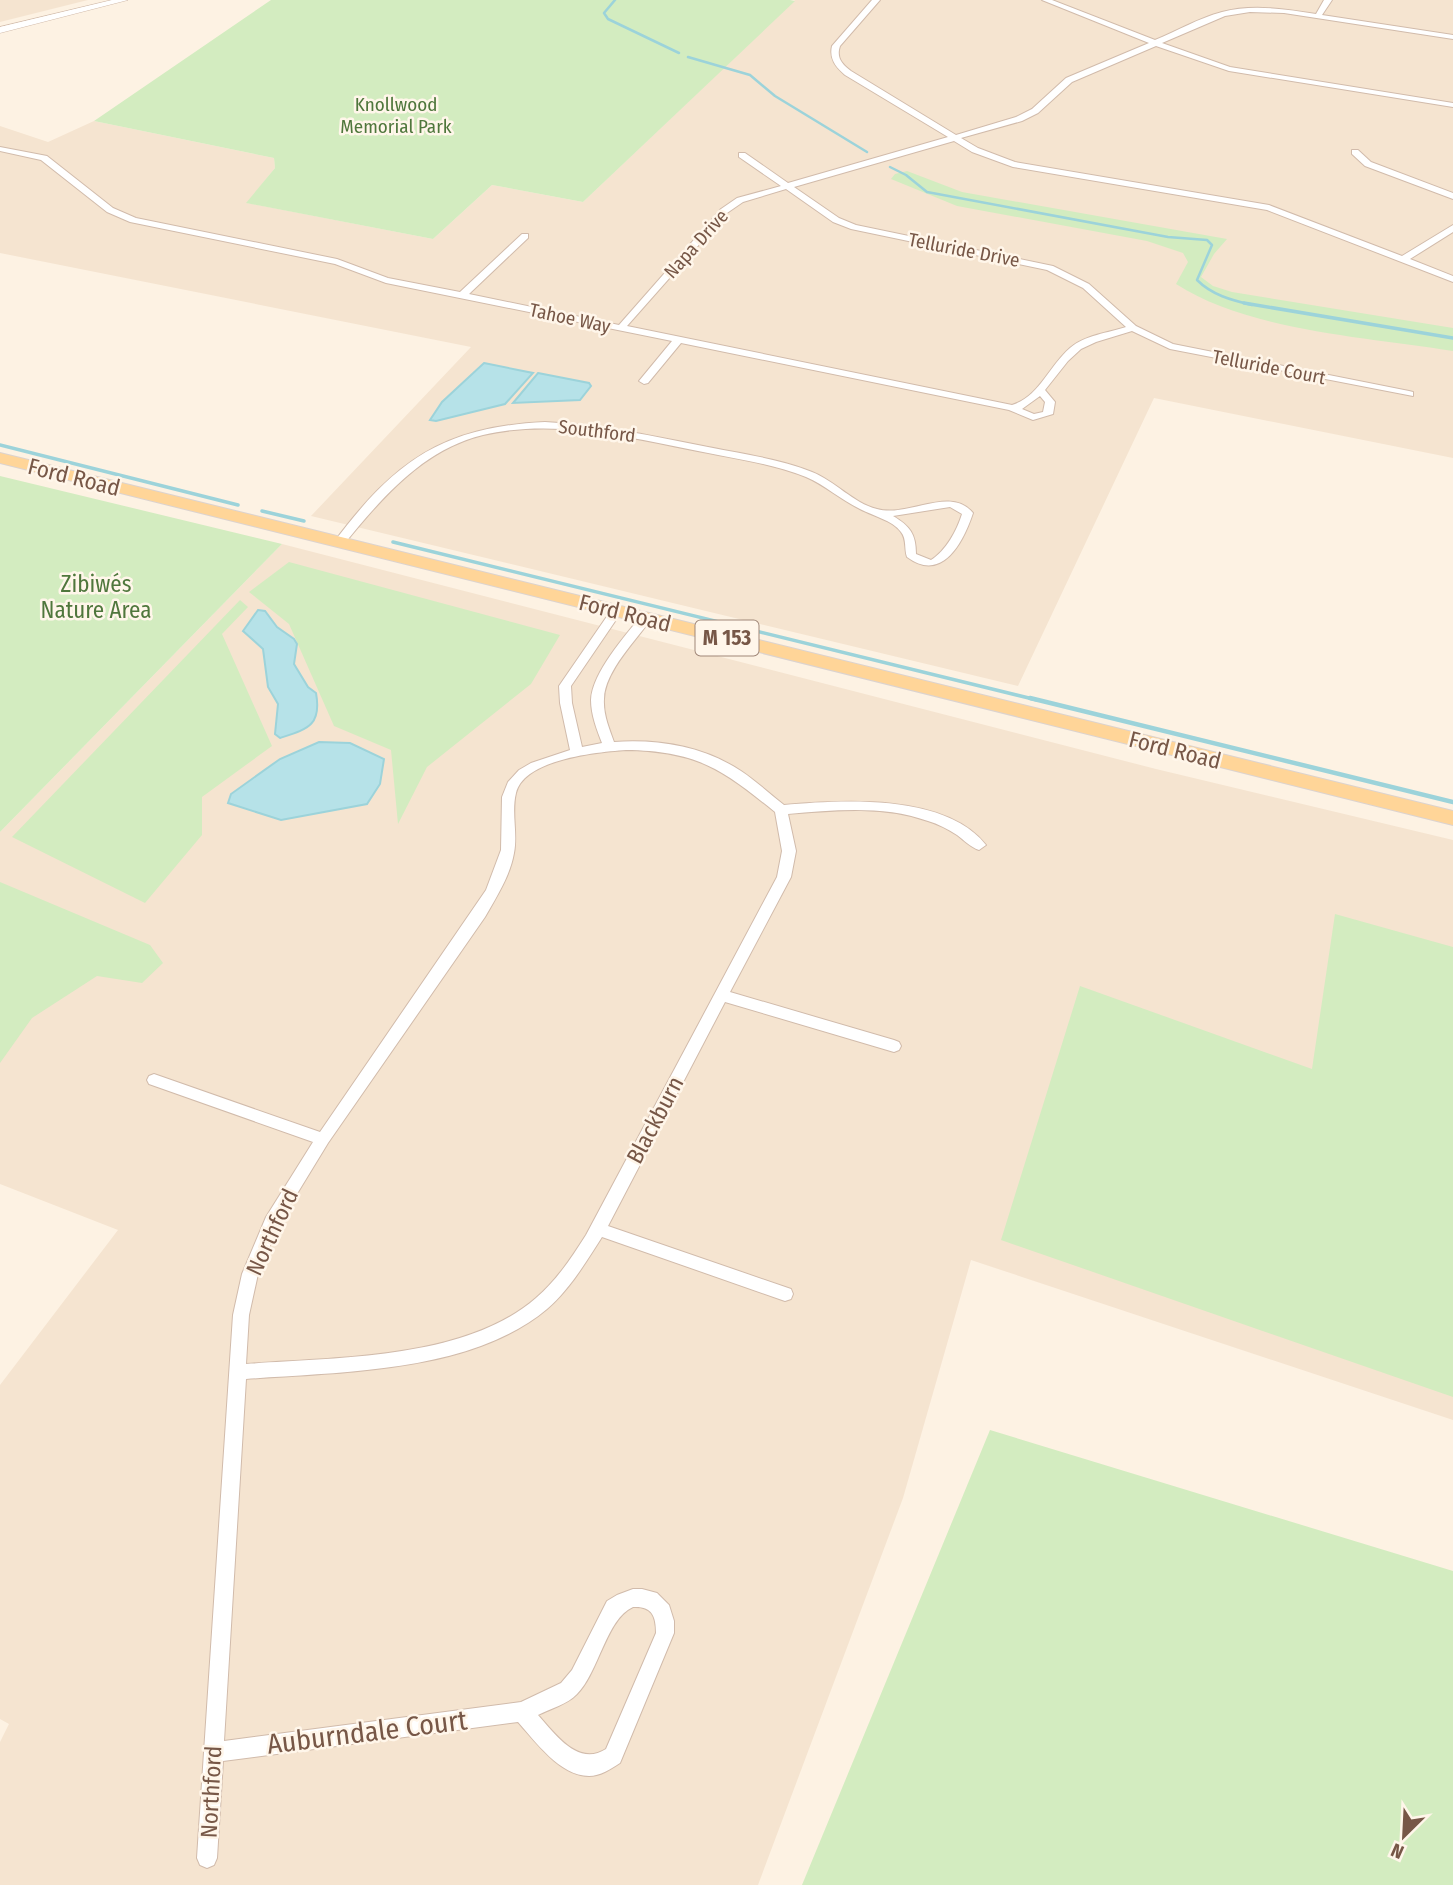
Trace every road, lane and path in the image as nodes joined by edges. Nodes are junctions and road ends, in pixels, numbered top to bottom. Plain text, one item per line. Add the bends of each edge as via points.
1 (123, 0) edge
2 (876, 0) edge
3 (1046, 0) edge
4 (1328, 0) edge
5 (1318, 16) junction
6 (0, 30) edge
7 (1453, 37) edge
8 (1153, 43) junction
9 (1453, 105) edge
10 (955, 138) junction
11 (0, 149) edge
12 (1356, 152) dead end
13 (741, 155) dead end
14 (786, 185) junction
15 (1453, 196) edge
16 (1453, 228) edge
17 (525, 236) dead end
18 (1404, 259) junction
19 (1453, 279) edge
20 (463, 295) junction
21 (621, 328) junction
22 (1133, 328) junction
23 (678, 340) junction
24 (644, 381) dead end
25 (1039, 389) junction
26 (1409, 394) dead end
27 (1012, 408) junction
28 (0, 458) edge
29 (881, 513) junction
30 (341, 542) junction
31 (616, 611) junction
32 (646, 618) junction
33 (609, 747) junction
34 (577, 751) junction
35 (781, 810) junction
36 (1453, 818) edge
37 (979, 845) dead end
38 (721, 995) junction
39 (894, 1046) dead end
40 (154, 1080) dead end
41 (323, 1139) junction
42 (598, 1229) junction
43 (785, 1294) dead end
44 (238, 1372) junction
45 (522, 1712) junction
46 (213, 1752) junction
47 (207, 1858) dead end

1 - 6 street
2 - 10 street via 836,46 836,60 848,73
3 - 8 street
4 - 5 street
5 - 7 street, Napa Drive
5 - 8 street, Napa Drive via 1232,12
8 - 9 street via 1251,75
8 - 10 street, Napa Drive via 1069,80 1029,115
10 - 14 street, Napa Drive
10 - 18 street via 983,155 1013,164 1277,210
11 - 20 street, Tahoe Way via 44,158 110,210 133,220 337,262 386,280
12 - 15 street via 1368,164
13 - 14 street, Telluride Drive
14 - 21 street, Napa Drive via 740,200 724,211
14 - 22 street, Telluride Drive via 854,228 1060,272 1086,286
16 - 18 street
17 - 20 street
18 - 19 street
20 - 21 street, Tahoe Way
21 - 23 street, Tahoe Way
22 - 25 street via 1073,350
22 - 26 street, Telluride Court via 1195,353
23 - 24 street
23 - 27 street, Tahoe Way
25 - 27 street via 1026,405
25 - 27 street, Tahoe Way via 1050,402 1048,414 1033,417
28 - 30 main road, Ford Road / M 153
29 - 29 street, Southford via 907,531 914,558 930,562 947,555 968,513 948,504
29 - 30 street, Southford via 800,471 607,429 539,425 481,434 421,459 382,494
30 - 31 main road, Ford Road / M 153
31 - 32 main road, Ford Road / M 153
31 - 34 street via 565,686
32 - 33 street via 598,692
32 - 36 main road, Ford Road / M 153
33 - 34 street, Northford
33 - 35 street via 660,748 707,760 735,772
34 - 41 street, Northford via 539,763 514,782 508,851 497,884
35 - 37 street via 845,804 911,812 952,826
35 - 38 street, Blackburn via 789,851 785,877
38 - 39 street
38 - 42 street, Blackburn
40 - 41 street
41 - 44 street, Northford via 274,1217 256,1257 241,1315
42 - 43 street
42 - 44 street, Blackburn via 558,1289 500,1329 407,1357
44 - 46 street, Northford
45 - 45 street, Auburndale Court via 577,1762 588,1766 614,1756 666,1633 661,1609 644,1597 623,1600 614,1608 568,1690
45 - 46 street, Auburndale Court
46 - 47 street, Northford

